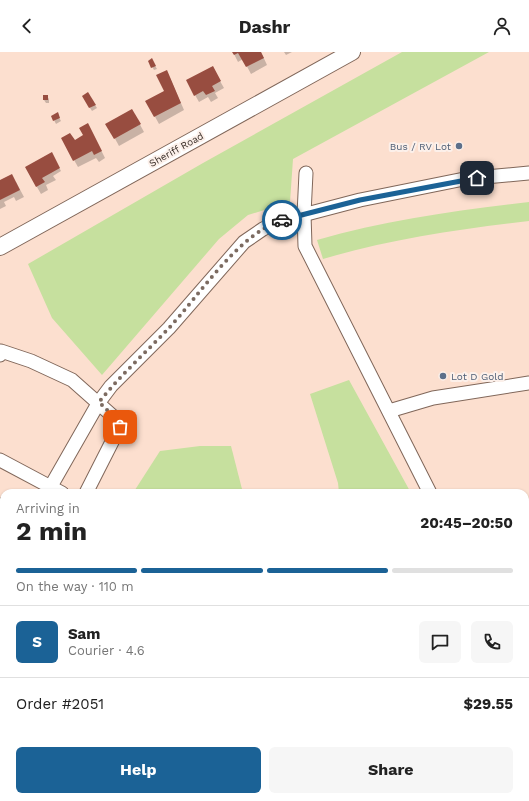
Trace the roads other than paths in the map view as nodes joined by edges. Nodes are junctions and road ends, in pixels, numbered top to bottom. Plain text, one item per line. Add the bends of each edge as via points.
1 (352, 52) edge
2 (306, 173) dead end
3 (529, 173) edge
4 (304, 214) junction
5 (0, 247) edge
6 (0, 355) edge
7 (529, 383) edge
8 (99, 402) junction
9 (389, 411) junction
10 (0, 460) edge
11 (46, 489) edge
12 (49, 489) edge
13 (88, 489) edge
14 (428, 489) edge

1 - 5 main road, Sheriff Road
2 - 4 lane
3 - 4 lane via 464,179
4 - 8 lane via 280,221 244,242 169,328 111,386
4 - 9 lane via 305,246
6 - 8 lane via 1,351 72,380
7 - 9 lane via 433,398
8 - 12 lane
8 - 13 lane via 116,419 120,427
9 - 14 lane
10 - 11 lane

